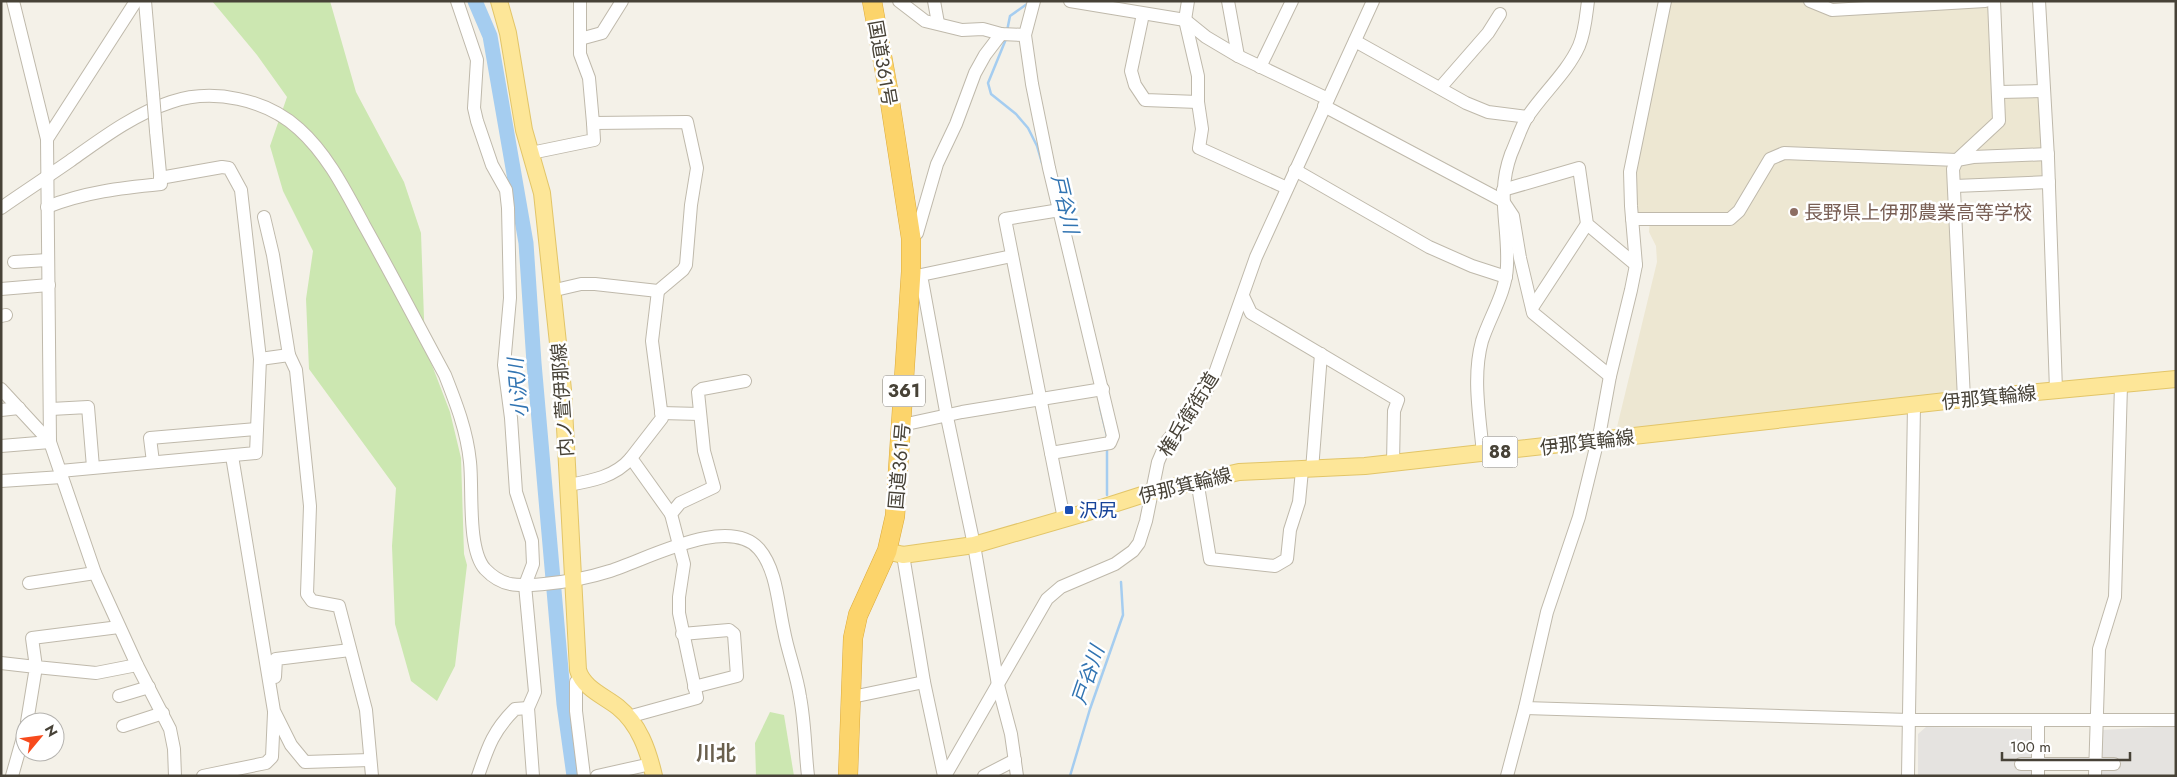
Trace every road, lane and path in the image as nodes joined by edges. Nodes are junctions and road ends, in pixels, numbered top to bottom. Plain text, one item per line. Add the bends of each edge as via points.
1 (13, 1) edge
2 (136, 1) edge
3 (145, 1) edge
4 (457, 1) edge
5 (499, 1) edge
6 (580, 1) edge
7 (622, 1) edge
8 (872, 1) edge
9 (899, 1) edge
10 (934, 1) edge
11 (1034, 1) edge
12 (1070, 1) edge
13 (1188, 1) edge
14 (1228, 1) edge
15 (1292, 1) edge
16 (1373, 1) edge
17 (1588, 1) edge
18 (1665, 1) edge
19 (1810, 1) edge
20 (1985, 1) edge
21 (1994, 1) edge
22 (2039, 1) edge
23 (1898, 3) edge
24 (1143, 14) junction
25 (1500, 14) dead end
26 (1186, 20) junction
27 (938, 24) junction
28 (1010, 35) junction
29 (580, 39) junction
30 (1355, 41) junction
31 (1238, 56) junction
32 (1260, 67) junction
33 (1440, 88) junction
34 (2044, 91) junction
35 (1999, 92) junction
36 (1198, 102) junction
37 (1326, 102) junction
38 (1528, 116) junction
39 (593, 123) junction
40 (47, 138) junction
41 (531, 153) junction
42 (2048, 154) junction
43 (1957, 160) junction
44 (1295, 170) junction
45 (46, 178) junction
46 (160, 178) junction
47 (2049, 182) junction
48 (1956, 186) junction
49 (1287, 188) junction
50 (1503, 196) junction
51 (48, 207) junction
52 (1, 208) edge
53 (1056, 211) junction
54 (264, 217) dead end
55 (1632, 219) junction
56 (1587, 224) junction
57 (911, 238) junction
58 (1012, 256) junction
59 (48, 260) junction
60 (14, 262) dead end
61 (1636, 265) junction
62 (916, 274) junction
63 (1506, 277) junction
64 (49, 285) junction
65 (1, 289) edge
66 (551, 291) junction
67 (658, 291) junction
68 (1243, 296) junction
69 (1532, 308) junction
70 (1321, 354) junction
71 (289, 355) junction
72 (260, 359) junction
73 (1610, 376) junction
74 (2176, 379) edge
75 (745, 381) dead end
76 (2121, 385) junction
77 (1099, 389) junction
78 (1, 390) edge
79 (2056, 390) junction
80 (1964, 399) junction
81 (1040, 400) junction
82 (1914, 405) junction
83 (19, 408) junction
84 (51, 409) junction
85 (1, 410) edge
86 (662, 413) junction
87 (700, 414) junction
88 (947, 417) junction
89 (902, 425) junction
90 (257, 429) junction
91 (50, 442) junction
92 (1598, 442) junction
93 (1, 446) edge
94 (1051, 453) junction
95 (1483, 454) junction
96 (232, 456) junction
97 (631, 458) junction
98 (153, 462) junction
99 (1393, 463) junction
100 (93, 467) junction
101 (1307, 470) junction
102 (61, 474) junction
103 (1197, 480) junction
104 (1, 481) edge
105 (568, 486) junction
106 (1151, 492) junction
107 (671, 514) junction
108 (1064, 518) junction
109 (974, 544) junction
110 (678, 546) junction
111 (895, 553) junction
112 (95, 573) junction
113 (570, 581) junction
114 (29, 583) dead end
115 (530, 585) junction
116 (119, 627) junction
117 (682, 634) junction
118 (350, 650) junction
119 (1, 663) edge
120 (137, 665) junction
121 (36, 667) junction
122 (580, 678) junction
123 (924, 682) junction
124 (998, 685) junction
125 (271, 686) junction
126 (149, 687) junction
127 (694, 687) junction
128 (119, 696) dead end
129 (852, 697) junction
130 (528, 708) junction
131 (1525, 708) junction
132 (29, 712) edge
133 (274, 712) junction
134 (163, 713) junction
135 (628, 717) junction
136 (1909, 720) junction
137 (2038, 720) junction
138 (2096, 720) junction
139 (2176, 720) edge
140 (123, 726) dead end
141 (370, 760) junction
142 (1015, 760) junction
143 (16, 762) edge
144 (2021, 764) dead end
145 (2114, 764) dead end
146 (653, 770) edge
147 (2038, 770) edge
148 (2095, 770) edge
149 (12, 776) edge
150 (175, 776) edge
151 (203, 776) edge
152 (372, 776) edge
153 (478, 776) edge
154 (533, 776) edge
155 (584, 776) edge
156 (597, 776) edge
157 (808, 776) edge
158 (848, 776) edge
159 (944, 776) edge
160 (984, 776) edge
161 (1016, 776) edge
162 (1507, 776) edge
163 (1908, 776) edge

1 - 40 street
2 - 40 street
3 - 46 street, bridge
4 - 115 street via 477,60 474,108 477,120 492,165 506,190 510,298 504,365 516,492 532,541
5 - 41 main road, 内ノ萱伊那線
6 - 29 street
7 - 29 street via 602,33
8 - 57 highway, 国道361号 / 361
9 - 27 street via 925,21
10 - 27 street
11 - 28 street
12 - 24 street
13 - 26 street
14 - 31 street
15 - 32 street
16 - 30 street, 権兵衛街道
17 - 38 street via 1578,47
18 - 55 street via 1630,172
19 - 23 street via 1832,10
20 - 23 street
21 - 35 street
22 - 34 street
24 - 26 street
24 - 36 street via 1131,71 1135,85 1145,100
25 - 33 street via 1488,33
26 - 31 street via 1206,37
26 - 36 street via 1198,76
27 - 28 street
28 - 53 street via 1034,93
28 - 57 street via 985,55 975,73 937,164 917,233
29 - 39 street via 580,54 589,78
30 - 33 street
30 - 37 street, 権兵衛街道
31 - 32 street
32 - 37 street
33 - 38 street via 1488,112
34 - 35 street
34 - 42 street
35 - 43 street via 1999,121
36 - 49 street via 1202,129 1199,148
37 - 44 street, 権兵衛街道
37 - 50 street
38 - 50 street via 1511,155
39 - 41 street via 594,140
39 - 67 street via 687,122 697,168 690,205 686,265
40 - 45 street
41 - 66 main road, 内ノ萱伊那線 via 542,193
42 - 43 street
42 - 47 street
43 - 48 street via 1954,169
43 - 55 street via 1784,153 1770,159 1739,211 1730,219
44 - 49 street, 権兵衛街道
44 - 63 street via 1429,248
45 - 51 street
45 - 52 street
45 - 115 street via 99,140 143,114 182,99 222,97 255,103 298,128 340,181 445,375 458,406 466,439 474,544 483,567 507,584
46 - 51 street via 160,184 95,191
46 - 72 street via 229,168 242,190
47 - 48 street
47 - 79 street
48 - 80 street
49 - 68 street, 権兵衛街道
50 - 56 street via 1579,168
50 - 63 street via 1507,232
50 - 69 street via 1513,216
51 - 59 street
53 - 58 street via 1005,219
53 - 77 street
54 - 71 street
55 - 61 street
56 - 61 street
56 - 69 street
57 - 62 highway, 国道361号 / 361
58 - 62 street
58 - 81 street
59 - 60 street
59 - 64 street
61 - 73 street
62 - 88 street
62 - 89 highway, 国道361号 / 361
63 - 95 street via 1479,356
64 - 65 street
64 - 84 street
66 - 67 street via 588,284
66 - 105 main road, 内ノ萱伊那線 via 563,390
67 - 86 street via 652,341
68 - 70 street via 1251,313
68 - 106 street, 権兵衛街道 via 1215,373 1205,393 1167,441
69 - 73 street via 1533,313
70 - 99 street via 1398,400 1394,411
70 - 101 street
71 - 72 street
71 - 118 street via 296,370 310,506 307,594 312,601 339,606
72 - 90 street
73 - 92 street
74 - 76 main road, 伊那箕輪線 / 88
75 - 87 street via 702,389 698,396
76 - 79 main road, 伊那箕輪線 / 88
76 - 138 street via 2115,597 2100,649
77 - 81 street
77 - 94 street via 1113,436 1110,444
78 - 83 street
79 - 80 main road, 伊那箕輪線 / 88
80 - 82 main road, 伊那箕輪線 / 88
81 - 88 street
81 - 94 street
82 - 92 main road, 伊那箕輪線 / 88
82 - 136 street
83 - 85 street
83 - 91 street
84 - 91 street
84 - 100 street via 88,407
86 - 87 street
86 - 97 street via 660,423
87 - 107 street via 704,452 714,487 680,503
88 - 89 street
88 - 109 street
89 - 111 highway, 国道361号 / 361
90 - 96 street via 256,453
90 - 98 street via 150,438
91 - 93 street
91 - 102 street
92 - 95 main road, 伊那箕輪線 / 88
92 - 131 street via 1547,612
94 - 108 street
95 - 99 main road, 伊那箕輪線 / 88
96 - 98 street
96 - 125 street
97 - 105 street via 603,478
97 - 107 street
98 - 100 street
99 - 101 main road, 伊那箕輪線 / 88
100 - 102 street
101 - 103 main road, 伊那箕輪線 / 88 via 1240,472
101 - 103 street via 1290,530 1287,559 1275,566 1210,559
102 - 104 street
102 - 112 street
103 - 106 main road, 伊那箕輪線 / 88
105 - 113 main road, 内ノ萱伊那線
106 - 108 main road, 伊那箕輪線 / 88
106 - 124 street, 権兵衛街道 via 1144,528 1133,551 1115,564 1061,587 1047,599
107 - 110 street
108 - 109 main road, 伊那箕輪線 / 88
109 - 111 main road, 伊那箕輪線 / 88
109 - 124 street
110 - 113 street via 617,569
110 - 117 street via 684,564 679,597
110 - 157 street via 712,537 738,536 755,544 766,560 772,572 800,695
111 - 123 street
111 - 129 highway, 国道361号 / 361 via 858,615 852,646
112 - 114 street
112 - 116 street
113 - 115 street
113 - 122 main road, 内ノ萱伊那線
115 - 130 street via 535,692
116 - 120 street
116 - 121 street via 32,638
117 - 127 street
117 - 127 street via 729,630 734,634 737,676
118 - 125 street via 276,659
118 - 141 street via 366,710
119 - 121 street
120 - 121 street via 96,673
120 - 126 street
121 - 132 street
122 - 135 main road
122 - 155 street via 576,682 576,711
123 - 129 street
123 - 159 street
124 - 142 street
124 - 159 street, 権兵衛街道
125 - 133 street
126 - 128 street
126 - 134 street
127 - 135 street via 697,698
129 - 158 highway, 国道361号 / 361
130 - 153 street via 515,709 499,724
130 - 154 street
131 - 136 street
131 - 162 street
133 - 141 street via 291,745 305,762
133 - 151 street via 270,761
134 - 140 street
134 - 150 street via 174,749
135 - 146 main road via 644,743
136 - 137 street
136 - 163 street
137 - 138 street
137 - 147 street
138 - 139 street
138 - 148 street
141 - 152 street
142 - 160 street
142 - 161 street
143 - 149 street
144 - 147 street
145 - 148 street
146 - 156 street
147 - 148 street

